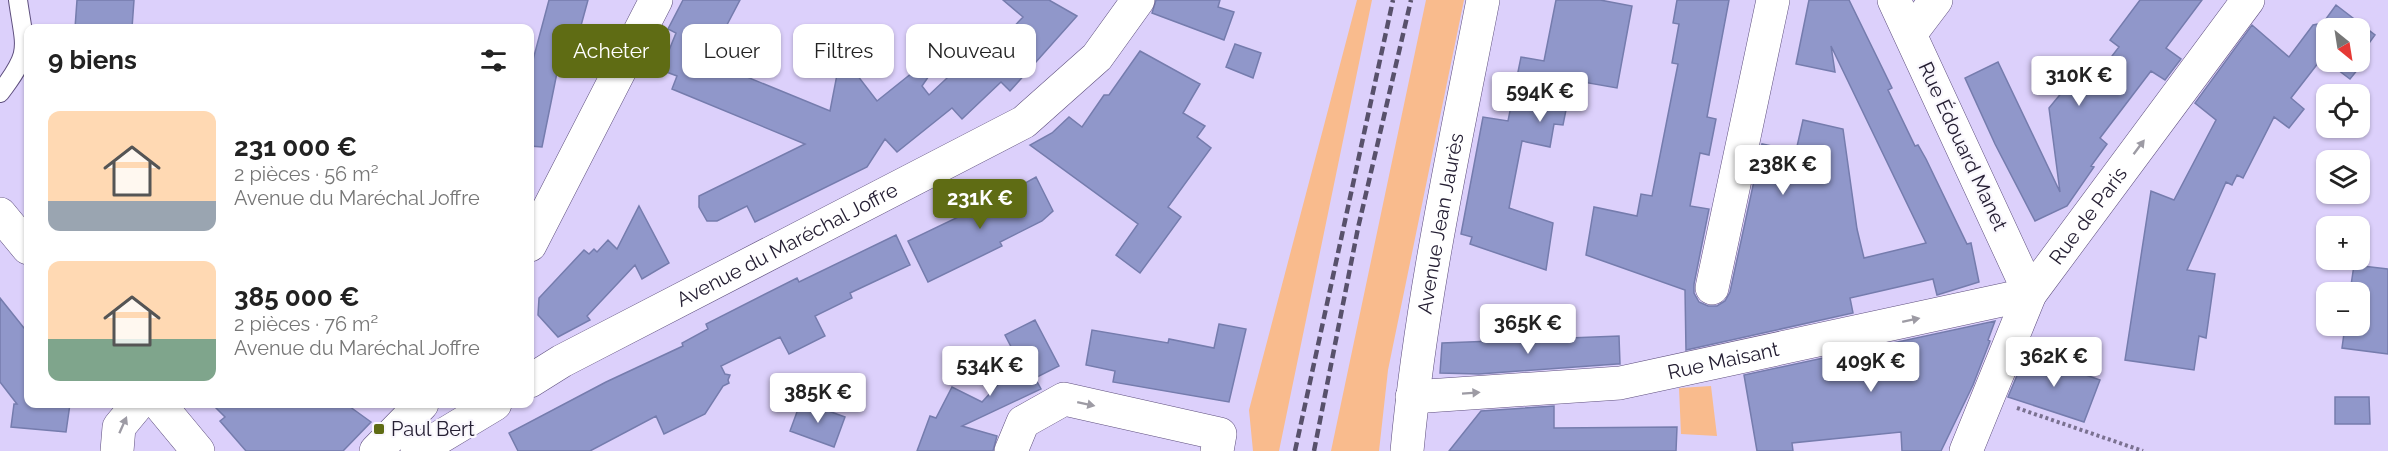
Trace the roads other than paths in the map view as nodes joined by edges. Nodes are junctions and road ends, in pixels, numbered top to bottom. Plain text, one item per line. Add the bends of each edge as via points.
1 (18, 0) edge
2 (656, 0) edge
3 (1138, 0) edge
4 (1484, 0) edge
5 (1773, 0) edge
6 (1894, 0) edge
7 (1936, 0) edge
8 (2248, 0) edge
9 (1911, 33) junction
10 (24, 46) edge
11 (24, 56) edge
12 (0, 93) edge
13 (0, 214) edge
14 (534, 236) edge
15 (24, 243) edge
16 (1712, 288) dead end
17 (2030, 294) junction
18 (534, 378) edge
19 (1412, 397) junction
20 (135, 408) edge
21 (162, 408) edge
22 (419, 408) edge
23 (488, 408) edge
24 (388, 447) edge
25 (117, 451) edge
26 (198, 451) edge
27 (417, 451) edge
28 (1011, 451) edge
29 (1217, 451) edge
30 (1407, 451) edge
31 (1966, 451) edge

1 - 10 lane
2 - 14 street
3 - 18 street, Avenue du Maréchal Joffre via 1097,57 1024,122 562,360
4 - 19 street, Avenue Jean Jaurès
5 - 16 street
6 - 9 street, Rue Édouard Manet
7 - 9 street
17 -> 8 street, Rue de Paris
9 - 17 street, Rue Édouard Manet
11 - 12 lane
13 - 15 street
19 -> 17 street, Rue Maisant via 1620,383
17 - 31 street, Rue de Paris
19 - 30 street, Avenue Jean Jaurès
25 -> 20 street via 119,427
21 - 26 street
22 - 24 street
23 - 27 street
28 -> 29 street via 1023,422 1064,399 1220,434

